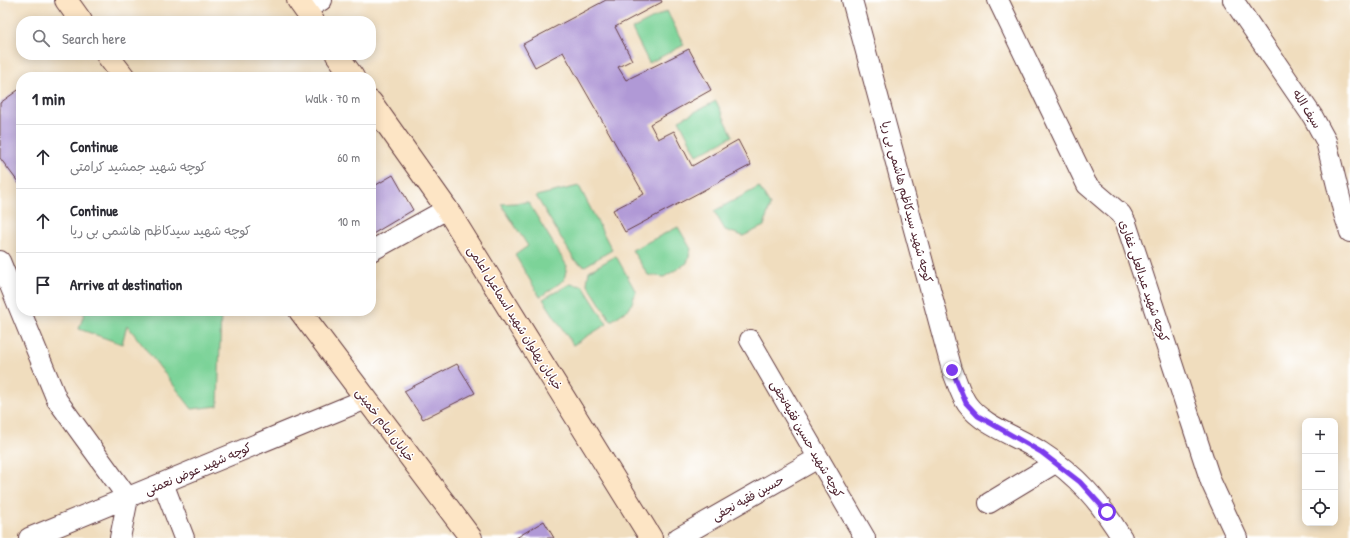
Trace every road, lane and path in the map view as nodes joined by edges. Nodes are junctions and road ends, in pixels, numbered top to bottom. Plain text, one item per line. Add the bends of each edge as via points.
1 (66, 0) edge
2 (852, 0) edge
3 (998, 0) edge
4 (1233, 0) edge
5 (78, 16) edge
6 (111, 60) edge
7 (341, 60) edge
8 (120, 72) edge
9 (349, 72) edge
10 (376, 109) edge
11 (448, 209) junction
12 (1350, 232) edge
13 (376, 248) edge
14 (0, 260) edge
15 (16, 299) edge
16 (23, 316) edge
17 (304, 316) edge
18 (750, 340) dead end
19 (366, 399) junction
20 (818, 458) junction
21 (1055, 462) junction
22 (163, 483) junction
23 (128, 498) junction
24 (989, 503) dead end
25 (29, 538) edge
26 (120, 538) edge
27 (184, 538) edge
28 (471, 538) edge
29 (651, 538) edge
30 (678, 538) edge
31 (865, 538) edge
32 (1122, 538) edge
33 (1237, 538) edge

1 - 5 street
2 - 21 street, کوچه شهید سیدکاظم هاشمی بی ریا via 952,370 966,403 978,416
3 - 33 street, کوچه شهید عبدالعلی غفاری via 1087,185 1121,214 1126,223 1211,482
4 - 12 street, سیف الله via 1314,117 1326,141
6 - 8 street
7 - 9 street
10 - 11 street, خیابان پهلوان شهید اسماعیل اعلمی
11 - 13 street
11 - 29 street, خیابان پهلوان شهید اسماعیل اعلمی
14 - 15 street
16 - 23 street via 58,400
17 - 19 street, خیابان امام خمینی
18 - 20 street, کوچه شهید حسین فقیه‌نجفی
19 - 22 street, کوچه شهید عوض نعمتی
19 - 28 street, خیابان امام خمینی
20 - 30 street, حسین فقیه نجفی
20 - 31 street, کوچه شهید حسین فقیه‌نجفی
21 - 24 street
21 - 32 street via 1080,482 1107,512
22 - 23 street, کوچه شهید عوض نعمتی
22 - 27 street
23 - 25 street, کوچه شهید عوض نعمتی
23 - 26 street

